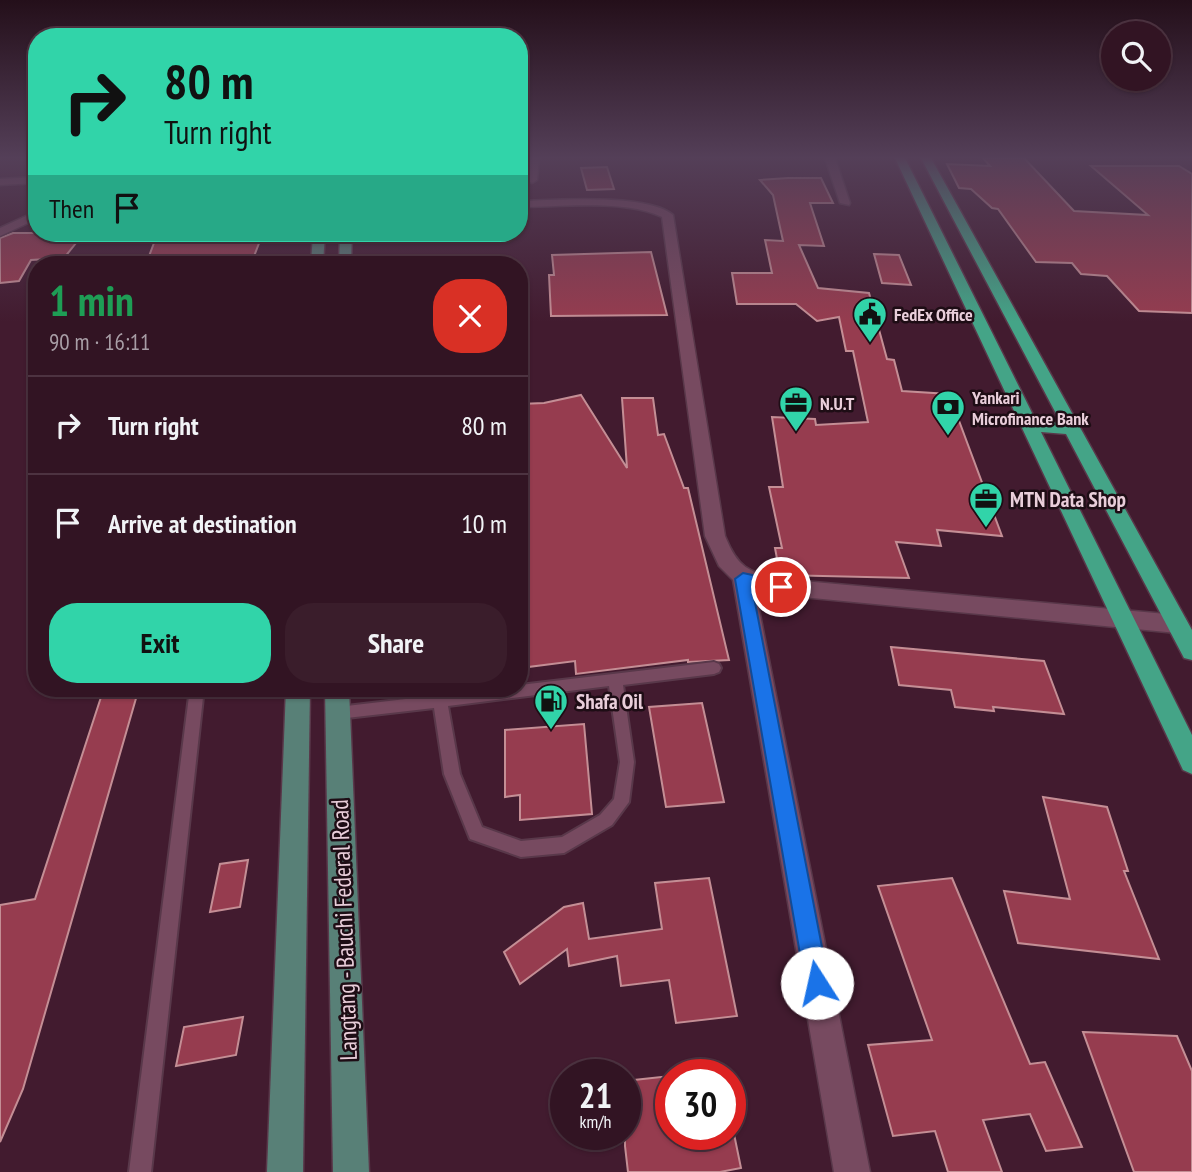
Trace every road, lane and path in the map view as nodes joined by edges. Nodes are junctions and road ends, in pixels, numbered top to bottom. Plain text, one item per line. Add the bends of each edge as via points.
1 (665, 213) edge
2 (941, 213) edge
3 (941, 213) edge
4 (28, 219) edge
5 (0, 233) edge
6 (999, 327) junction
7 (1028, 426) junction
8 (1071, 429) junction
9 (743, 579) junction
10 (1121, 619) junction
11 (1177, 624) junction
12 (1192, 650) edge
13 (714, 668) dead end
14 (615, 680) junction
15 (528, 690) edge
16 (196, 697) edge
17 (298, 697) edge
18 (473, 697) edge
19 (337, 701) edge
20 (440, 701) junction
21 (1192, 762) edge
22 (140, 1172) edge
23 (285, 1172) edge
24 (351, 1172) edge
25 (852, 1172) edge

1 - 9 street via 715,536 723,560
2 - 6 highway
3 - 6 highway
4 - 5 street
6 - 7 highway
6 - 8 highway
7 - 8 highway
7 - 10 highway
8 - 11 highway
9 - 10 street via 781,587
9 - 25 street
10 - 11 street
10 - 21 highway
11 - 12 highway
13 - 14 lane
14 - 15 lane
14 - 20 lane via 627,762 621,802 606,820 565,845 521,849 476,833 452,774
16 - 22 lane
17 - 23 main road, Langtang - Bauchi Federal Road
18 - 20 lane
19 - 20 lane
19 - 24 main road, Langtang - Bauchi Federal Road

